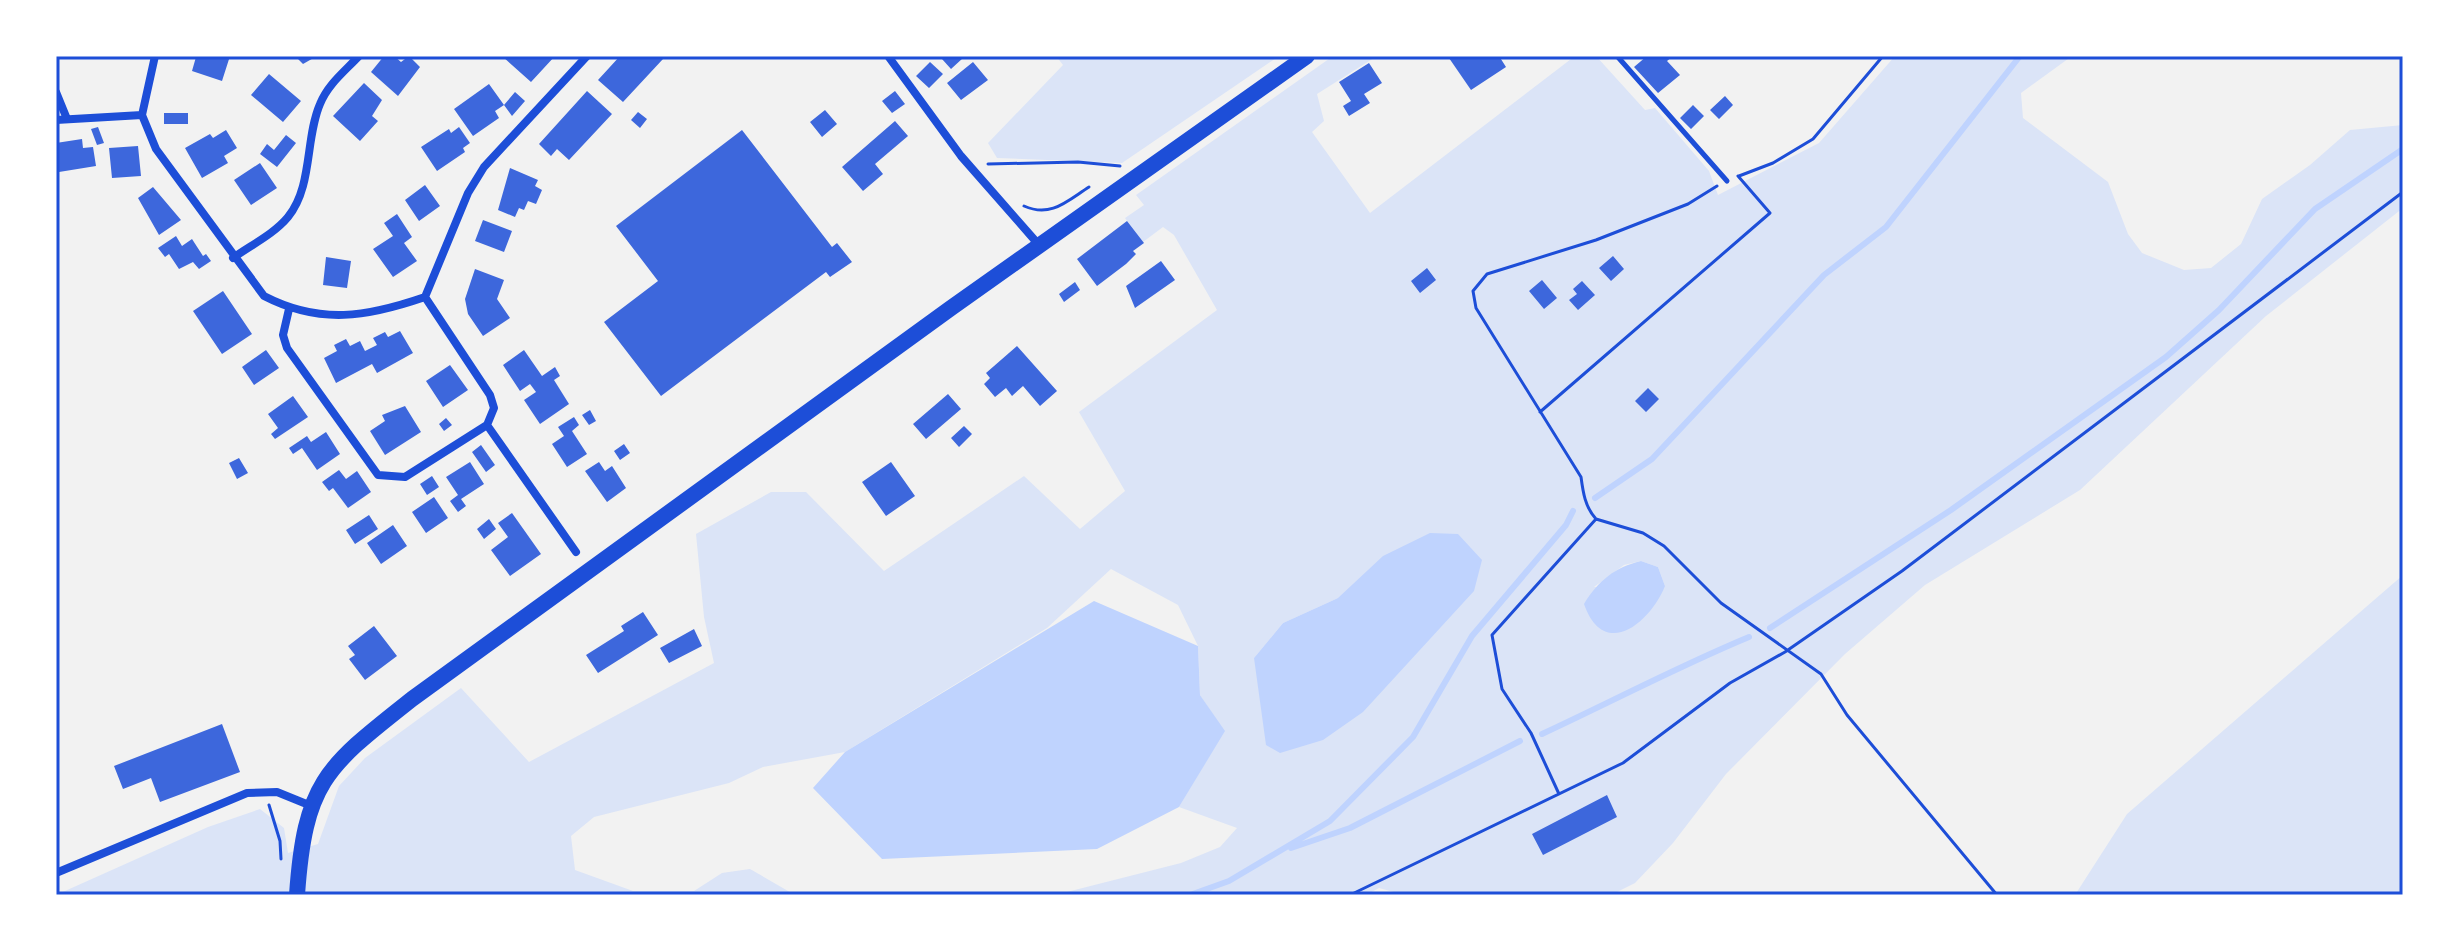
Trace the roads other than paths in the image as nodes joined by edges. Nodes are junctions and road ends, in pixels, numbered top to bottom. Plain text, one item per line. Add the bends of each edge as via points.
1 (155, 56) edge
2 (359, 56) edge
3 (587, 56) edge
4 (888, 56) edge
5 (1307, 56) edge
6 (1617, 56) edge
7 (56, 92) edge
8 (142, 115) junction
9 (67, 119) junction
10 (56, 120) edge
11 (1727, 181) road end
12 (1039, 245) junction
13 (233, 258) junction
14 (425, 297) junction
15 (289, 309) junction
16 (487, 425) junction
17 (576, 552) dead end
18 (309, 805) junction
19 (56, 873) edge
20 (297, 895) edge

1 - 8 street
2 - 13 street via 320,102 304,179 289,215
3 - 14 street via 484,167
4 - 12 street via 961,156
5 - 12 main road
6 - 11 lane
7 - 9 street
8 - 9 street
8 - 13 street via 156,149
9 - 10 street
12 - 18 main road via 412,699 345,752
13 - 15 street via 264,296
14 - 15 street via 382,311 319,316
14 - 16 street via 490,395 494,408
15 - 16 street via 283,335 287,348 378,475 405,477
16 - 17 street
18 - 19 street via 277,792 247,793
18 - 20 main road

